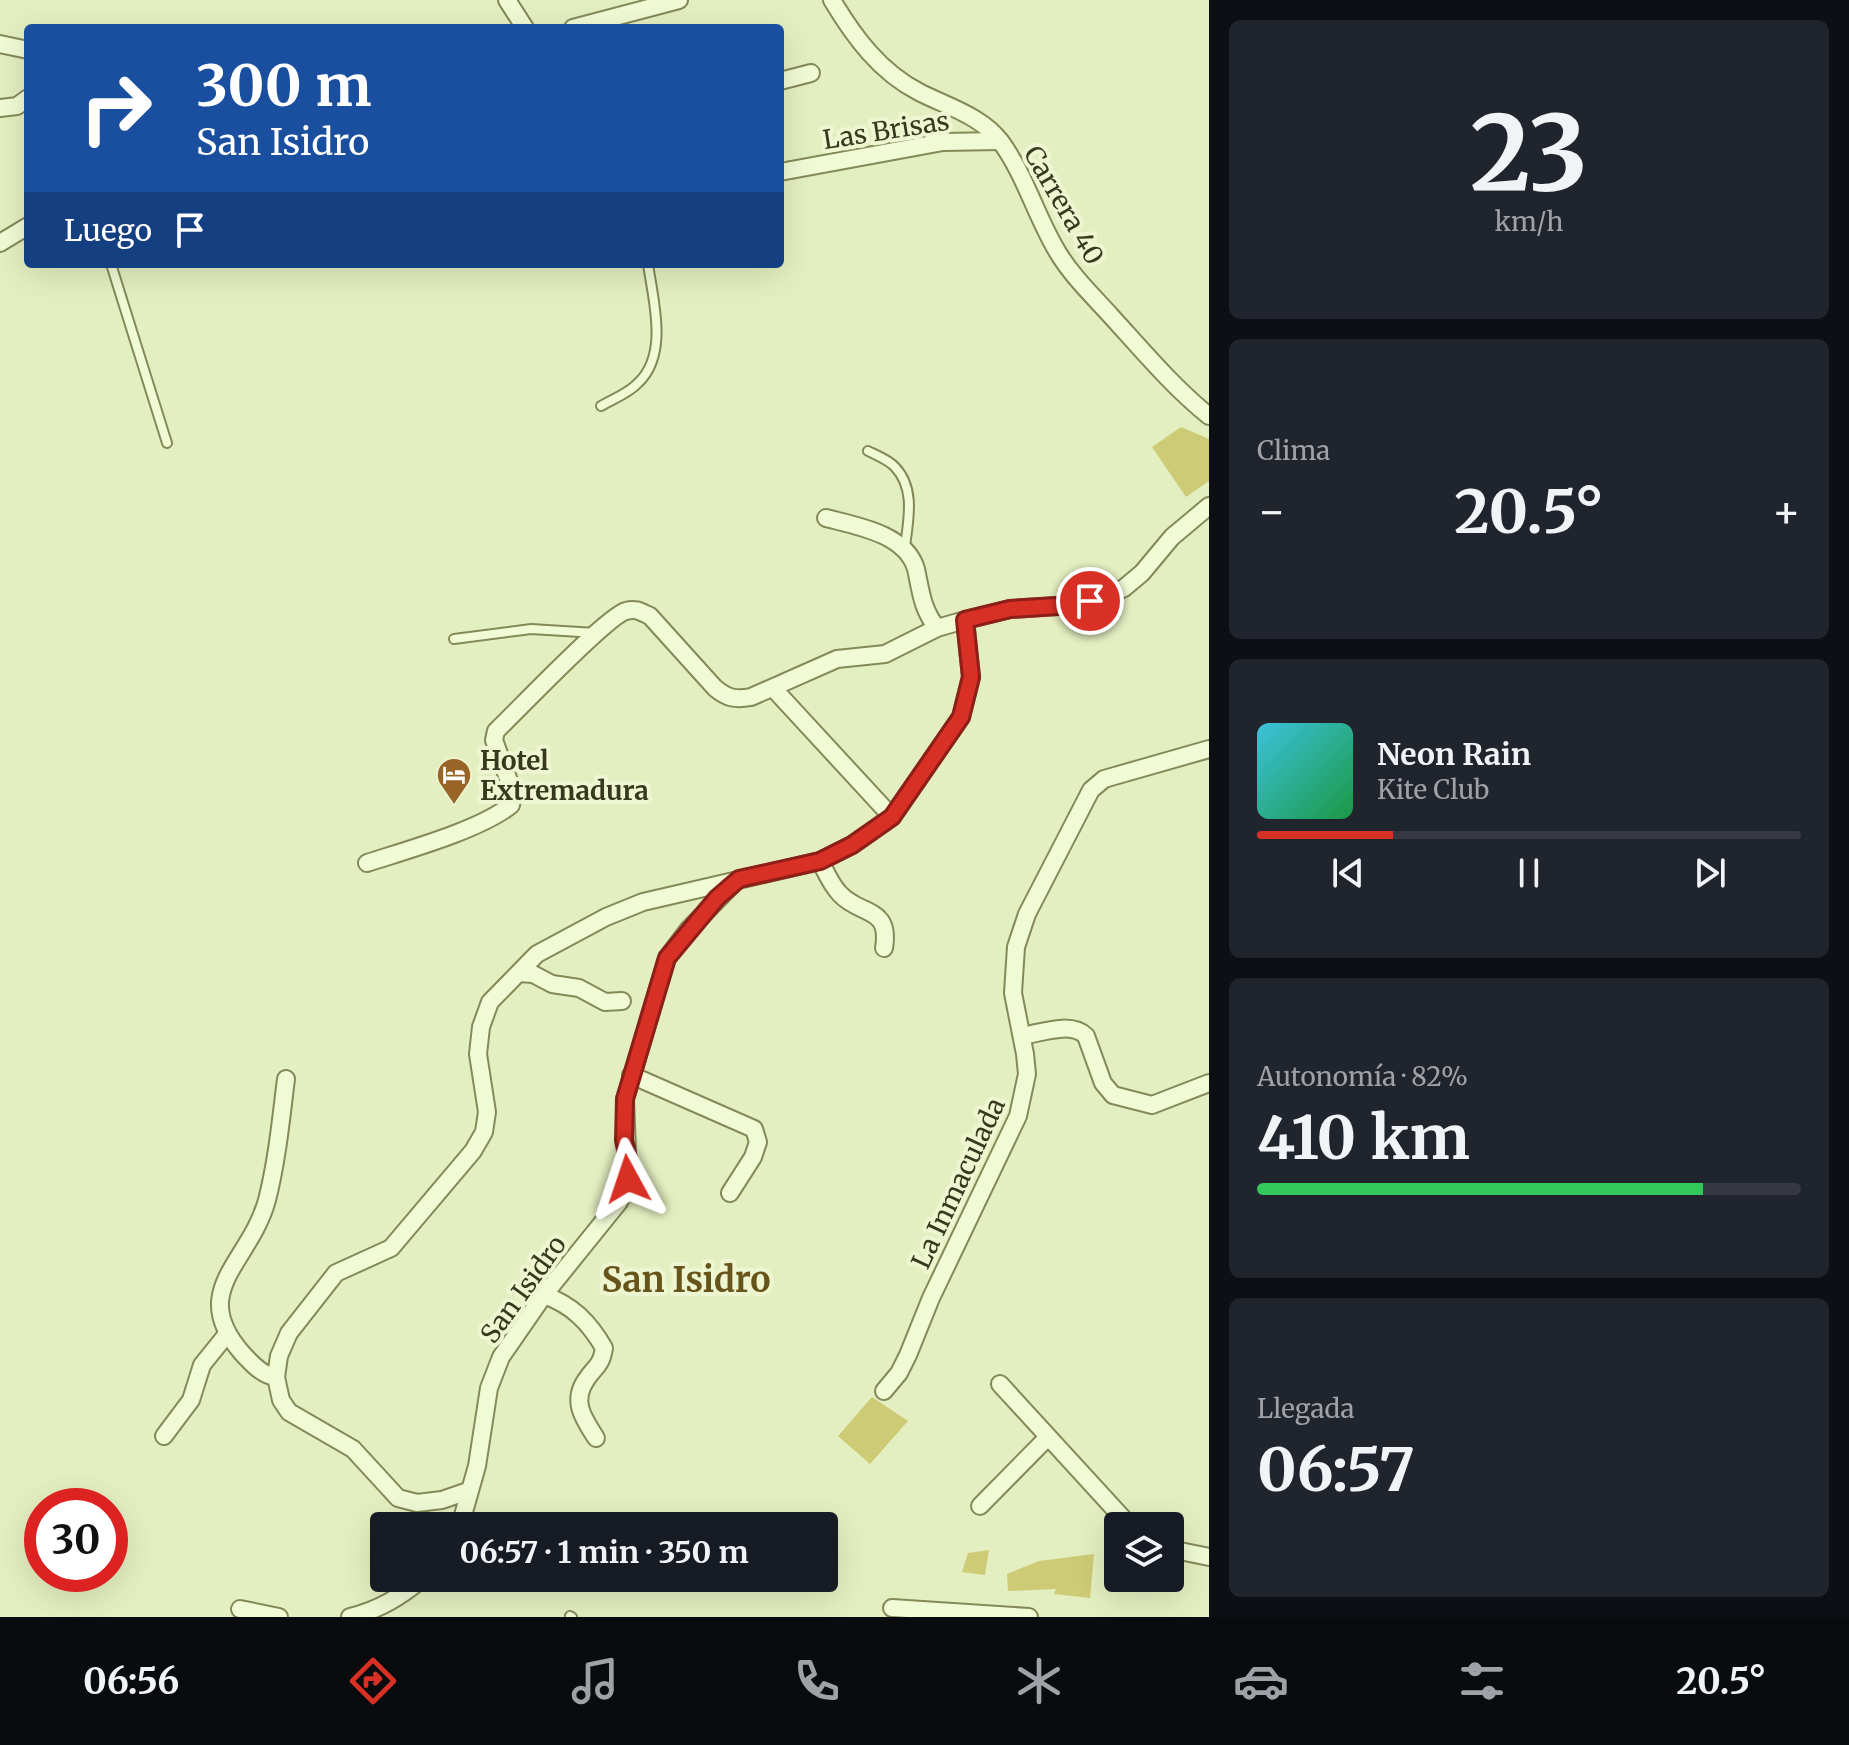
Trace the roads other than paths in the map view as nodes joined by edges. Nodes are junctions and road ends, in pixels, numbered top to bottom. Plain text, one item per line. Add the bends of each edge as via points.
1 (507, 0) edge
2 (679, 0) edge
3 (832, 0) edge
4 (522, 24) edge
5 (588, 24) edge
6 (0, 44) edge
7 (24, 49) edge
8 (811, 73) dead end
9 (784, 80) edge
10 (24, 101) edge
11 (0, 108) edge
12 (1000, 141) junction
13 (784, 171) edge
14 (24, 228) edge
15 (0, 243) edge
16 (112, 268) edge
17 (649, 268) edge
18 (601, 406) dead end
19 (1209, 416) edge
20 (167, 443) dead end
21 (868, 451) dead end
22 (1209, 506) edge
23 (826, 518) dead end
24 (905, 547) junction
25 (965, 620) junction
26 (937, 628) junction
27 (597, 633) junction
28 (454, 639) dead end
29 (773, 688) junction
30 (1209, 749) edge
31 (892, 817) junction
32 (820, 861) junction
33 (367, 863) dead end
34 (739, 879) junction
35 (884, 948) dead end
36 (519, 973) junction
37 (622, 1001) dead end
38 (1022, 1036) junction
39 (631, 1075) junction
40 (286, 1079) dead end
41 (1209, 1083) edge
42 (730, 1193) dead end
43 (544, 1295) junction
44 (227, 1334) junction
45 (276, 1377) junction
46 (1000, 1384) dead end
47 (884, 1391) dead end
48 (164, 1436) dead end
49 (1048, 1437) junction
50 (596, 1438) dead end
51 (468, 1491) junction
52 (980, 1506) dead end
53 (463, 1512) edge
54 (1117, 1512) edge
55 (1184, 1552) edge
56 (1209, 1557) edge
57 (407, 1592) edge
58 (892, 1608) dead end
59 (240, 1609) dead end
60 (279, 1617) edge
61 (350, 1617) edge
62 (1029, 1617) edge

1 - 4 street
2 - 5 street
3 - 12 street, Carrera 40 via 856,38 895,76 956,109
6 - 7 street
8 - 9 street
10 - 11 street
12 - 13 street, Las Brisas via 943,142
12 - 19 street, Carrera 40 via 1069,269
14 - 15 street
16 - 20 lane
17 - 18 lane via 658,331 650,368 638,384
21 - 24 lane via 895,466 905,482 910,499
22 - 25 street via 1133,580 1106,597 999,610
23 - 24 street
24 - 26 street via 916,570 921,601
25 - 26 street
25 - 31 street via 971,677 961,717
26 - 29 street via 885,654 837,659
27 - 28 lane via 531,629
27 - 29 street via 623,611 638,610 650,616 726,697 738,700
27 - 33 street via 496,731 494,740 513,792 511,805 502,813
29 - 31 street
30 - 38 street, La Inmaculada via 1104,779 1091,790 1027,914 1016,947 1013,993
31 - 32 street
32 - 34 street
32 - 35 street via 842,897 873,912 883,924
34 - 36 street via 643,902 606,917 537,954
34 - 39 street, San Isidro via 667,958
36 - 37 street via 579,988 605,1002
36 - 45 street via 490,1002 481,1027 478,1054 487,1112 473,1151 391,1248 336,1273 320,1290 289,1333
38 - 41 street via 1080,1030 1103,1083 1113,1095 1132,1102 1152,1105
38 - 47 street, La Inmaculada via 1027,1074 1018,1116 908,1355
39 - 42 street via 754,1129 758,1142 753,1157
39 - 43 street, San Isidro via 625,1099 628,1179 619,1202
40 - 44 street via 259,1226 219,1297 220,1321
43 - 50 street via 566,1303 604,1348 602,1362 584,1382 578,1403
43 - 51 street, San Isidro via 501,1357 489,1388
44 - 45 street via 250,1362
44 - 48 street via 202,1365 191,1400
45 - 51 street via 289,1412 353,1449 398,1498 417,1503
46 - 49 street
49 - 52 street
49 - 54 street
51 - 53 street, San Isidro
55 - 56 street
57 - 61 street via 383,1607
58 - 62 street
59 - 60 street

